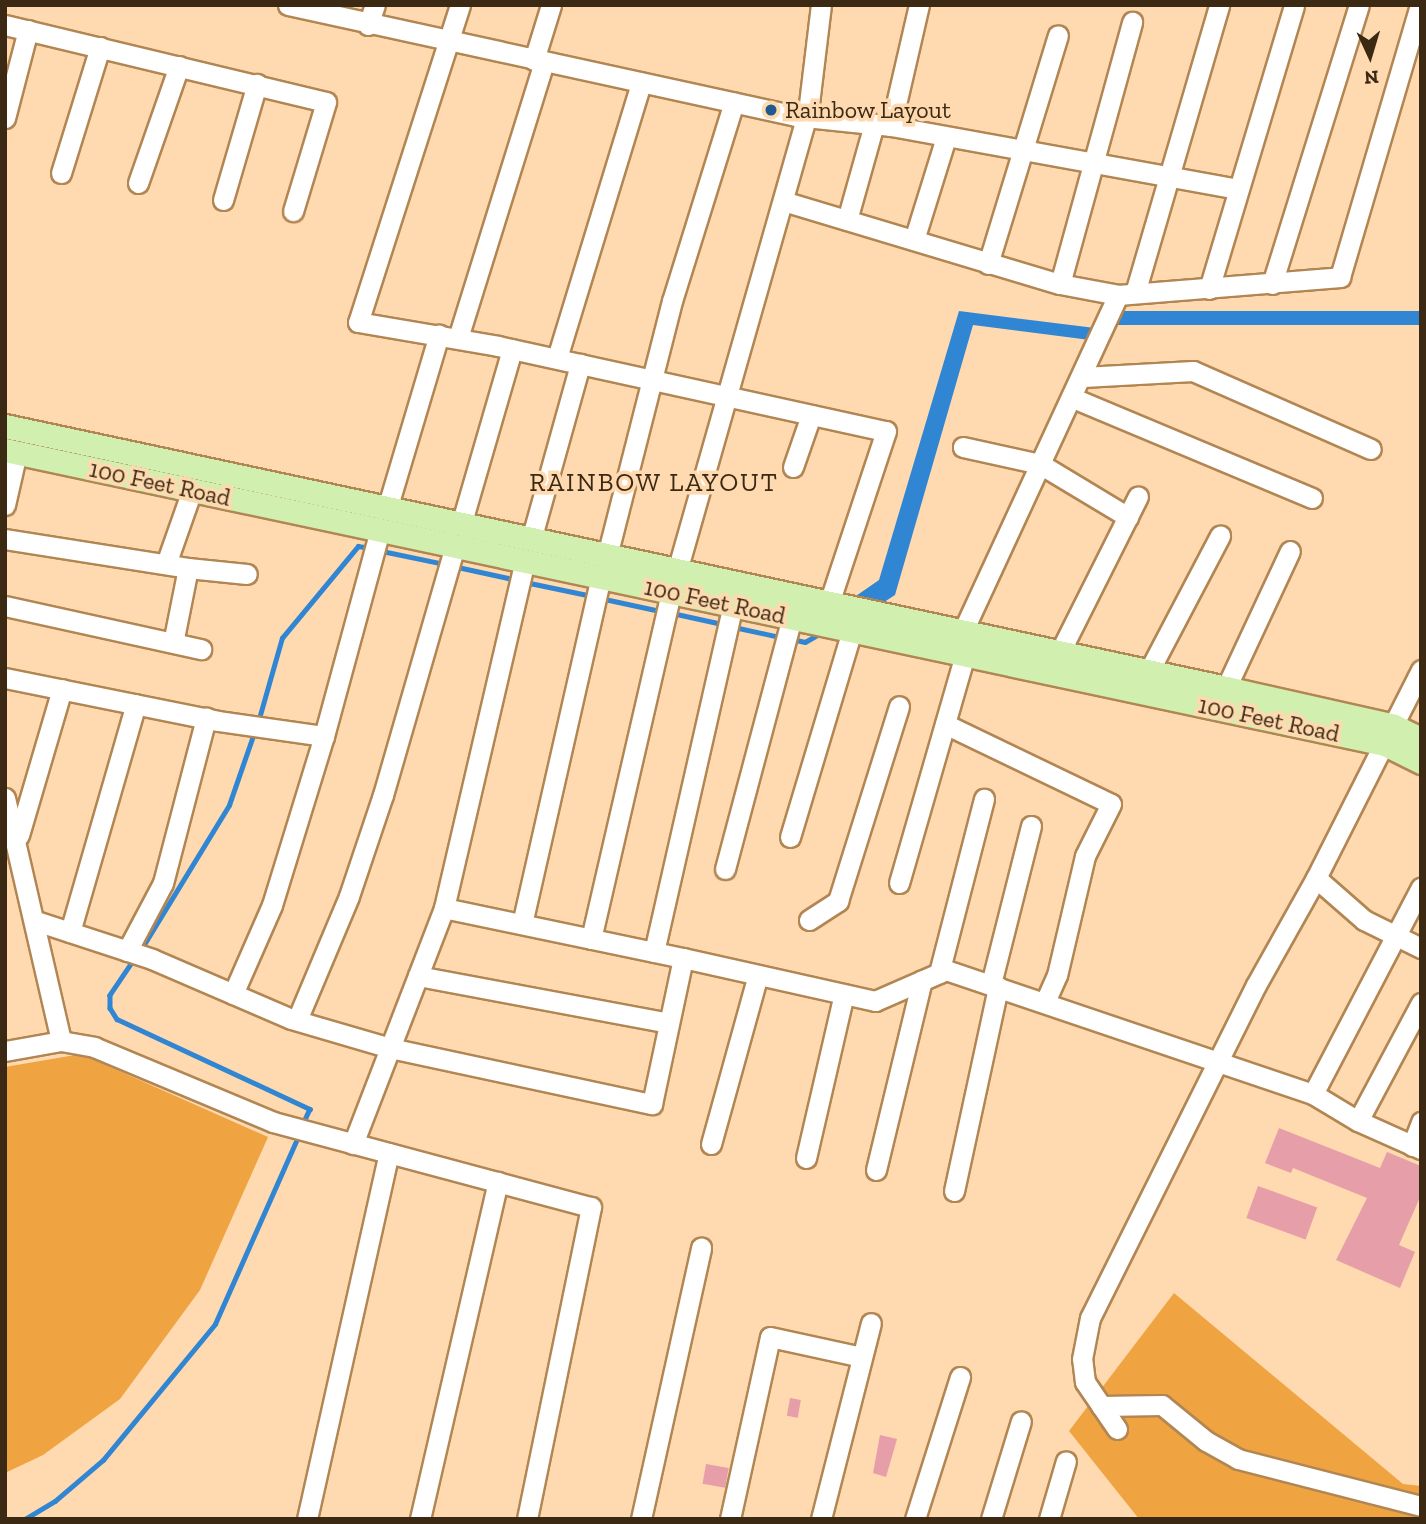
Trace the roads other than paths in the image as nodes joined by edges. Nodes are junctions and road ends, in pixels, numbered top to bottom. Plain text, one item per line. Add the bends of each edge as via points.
1 (375, 5) edge
2 (460, 5) edge
3 (551, 5) edge
4 (821, 5) edge
5 (919, 5) edge
6 (1219, 5) edge
7 (1294, 5) edge
8 (1359, 5) edge
9 (1420, 5) edge
10 (295, 6) edge
11 (1132, 22) dead end
12 (5, 25) edge
13 (368, 25) junction
14 (28, 30) junction
15 (1058, 35) dead end
16 (449, 40) junction
17 (100, 47) junction
18 (539, 61) junction
19 (179, 66) junction
20 (641, 83) junction
21 (257, 84) junction
22 (734, 102) junction
23 (806, 115) junction
24 (5, 118) edge
25 (883, 125) junction
26 (946, 137) junction
27 (1021, 151) junction
28 (1094, 163) junction
29 (61, 173) dead end
30 (1166, 178) junction
31 (138, 183) dead end
32 (1237, 189) junction
33 (223, 200) dead end
34 (782, 201) junction
35 (293, 211) dead end
36 (847, 220) junction
37 (914, 240) junction
38 (988, 264) junction
39 (1060, 284) junction
40 (1272, 285) junction
41 (1209, 289) junction
42 (1126, 294) junction
43 (448, 337) junction
44 (512, 349) junction
45 (557, 359) junction
46 (580, 365) junction
47 (1083, 377) junction
48 (653, 381) junction
49 (730, 396) junction
50 (1073, 398) junction
51 (811, 415) junction
52 (5, 426) edge
53 (963, 447) dead end
54 (1371, 449) dead end
55 (11, 451) edge
56 (1040, 464) junction
57 (793, 467) dead end
58 (192, 490) junction
59 (1138, 496) dead end
60 (1312, 498) dead end
61 (5, 505) edge
62 (1128, 517) junction
63 (384, 519) junction
64 (458, 535) junction
65 (1220, 536) dead end
66 (5, 539) edge
67 (528, 550) junction
68 (1290, 551) dead end
69 (166, 564) junction
70 (604, 566) junction
71 (188, 568) junction
72 (247, 574) dead end
73 (674, 581) junction
74 (829, 603) junction
75 (733, 605) junction
76 (5, 606) edge
77 (794, 607) junction
78 (898, 629) junction
79 (852, 630) junction
80 (962, 631) junction
81 (173, 643) junction
82 (201, 649) dead end
83 (1060, 652) junction
84 (965, 654) junction
85 (1421, 670) edge
86 (1149, 671) junction
87 (5, 678) edge
88 (1226, 688) junction
89 (62, 690) junction
90 (136, 704) junction
91 (899, 706) dead end
92 (206, 718) junction
93 (945, 724) junction
94 (1390, 735) junction
95 (324, 736) junction
96 (1421, 739) edge
97 (1421, 762) edge
98 (5, 798) edge
99 (984, 799) dead end
100 (1031, 826) dead end
101 (790, 837) dead end
102 (18, 840) junction
103 (725, 869) dead end
104 (1316, 878) junction
105 (900, 883) dead end
106 (1421, 887) edge
107 (444, 908) junction
108 (809, 920) dead end
109 (36, 921) junction
110 (522, 924) junction
111 (71, 932) junction
112 (1395, 936) junction
113 (591, 939) junction
114 (1421, 948) edge
115 (127, 951) junction
116 (654, 952) junction
117 (683, 958) junction
118 (758, 975) junction
119 (418, 976) junction
120 (930, 976) junction
121 (995, 986) junction
122 (233, 994) junction
123 (844, 995) junction
124 (1045, 1002) junction
125 (1421, 1003) edge
126 (297, 1020) junction
127 (669, 1023) junction
128 (61, 1041) junction
129 (390, 1048) junction
130 (5, 1051) edge
131 (1220, 1061) junction
132 (1313, 1094) junction
133 (1358, 1121) junction
134 (1421, 1122) edge
135 (354, 1144) junction
136 (711, 1144) dead end
137 (1417, 1147) edge
138 (389, 1153) junction
139 (806, 1158) dead end
140 (876, 1170) dead end
141 (498, 1182) junction
142 (954, 1191) dead end
143 (701, 1248) dead end
144 (871, 1322) dead end
145 (862, 1357) junction
146 (960, 1377) dead end
147 (1101, 1406) junction
148 (1021, 1421) dead end
149 (1117, 1429) dead end
150 (1066, 1461) dead end
151 (1421, 1506) edge
152 (307, 1519) edge
153 (420, 1519) edge
154 (527, 1519) edge
155 (641, 1519) edge
156 (730, 1519) edge
157 (821, 1519) edge
158 (915, 1519) edge
159 (991, 1519) edge
160 (1049, 1519) edge

1 - 13 street
2 - 16 street
3 - 18 street
4 - 23 street
5 - 25 street
6 - 30 street
7 - 32 street
8 - 40 street
9 - 40 street via 1340,278
10 - 13 street
11 - 28 street
12 - 14 street
13 - 16 street
14 - 17 street
14 - 24 street
15 - 27 street
16 - 18 street
16 - 43 street via 358,322
17 - 19 street
17 - 29 street
18 - 20 street
18 - 43 street
19 - 21 street
19 - 31 street
20 - 22 street
20 - 45 street
21 - 33 street
21 - 35 street via 327,104
22 - 23 street
22 - 48 street
23 - 25 street
23 - 34 street
25 - 26 street
25 - 36 street
26 - 27 street
26 - 37 street
27 - 28 street
27 - 38 street
28 - 30 street
28 - 39 street
30 - 32 street
30 - 42 street
32 - 41 street
34 - 36 street
34 - 49 street
36 - 37 street
37 - 38 street
38 - 39 street
39 - 42 street
40 - 41 street
41 - 42 street
42 - 47 street
43 - 44 street
43 - 63 street
44 - 45 street
44 - 64 street
45 - 46 street
46 - 48 street
46 - 67 street
47 - 50 street
47 - 54 street via 1193,371
48 - 49 street
48 - 70 street
49 - 51 street
49 - 73 street
50 - 56 street
50 - 60 street
51 - 57 street
51 - 74 street via 886,430
52 - 63 main road, 100 Feet Road
53 - 56 street
55 - 58 main road, 100 Feet Road
55 - 61 street
56 - 62 street
56 - 80 street
58 - 63 main road, 100 Feet Road
58 - 69 street
59 - 62 street
62 - 83 street
63 - 64 main road, 100 Feet Road
63 - 95 street
64 - 67 main road, 100 Feet Road
64 - 126 street via 383,795 349,896
65 - 86 street
66 - 69 street
67 - 70 main road, 100 Feet Road
67 - 107 street
68 - 88 street
69 - 71 street
70 - 73 main road, 100 Feet Road
70 - 110 street
71 - 72 street
71 - 81 street
73 - 75 main road, 100 Feet Road
73 - 77 main road, 100 Feet Road
73 - 113 street
74 - 77 main road, 100 Feet Road
74 - 78 main road, 100 Feet Road
75 - 77 main road, 100 Feet Road
75 - 116 street
76 - 81 street
77 - 79 main road, 100 Feet Road
77 - 103 street
78 - 79 main road, 100 Feet Road
78 - 80 main road, 100 Feet Road
78 - 84 main road, 100 Feet Road
79 - 101 street
80 - 83 main road, 100 Feet Road
81 - 82 street
83 - 86 main road, 100 Feet Road
84 - 93 street
84 - 94 main road, 100 Feet Road
85 - 94 street
86 - 88 main road, 100 Feet Road
87 - 89 street
88 - 94 main road, 100 Feet Road
89 - 90 street
89 - 102 street
90 - 92 street
90 - 111 street
91 - 108 street via 838,901
92 - 95 street
92 - 115 street via 163,883
93 - 105 street
93 - 124 street via 1111,804 1084,856 1057,975
94 - 96 main road, 100 Feet Road
94 - 97 main road, 100 Feet Road
94 - 104 street
95 - 122 street via 272,905
98 - 102 street
99 - 120 street
100 - 121 street
102 - 109 street
104 - 112 street via 1356,914
104 - 131 street
106 - 112 street
107 - 110 street
107 - 119 street
109 - 111 street
109 - 128 street
110 - 113 street
111 - 115 street
112 - 114 street
112 - 132 street
113 - 116 street
115 - 122 street
116 - 117 street
117 - 118 street
117 - 127 street
118 - 123 street
118 - 136 street
119 - 127 street
119 - 129 street
120 - 121 street via 946,970
120 - 123 street via 875,1001
120 - 140 street
121 - 124 street
121 - 142 street
122 - 126 street
123 - 139 street
124 - 131 street
125 - 133 street
126 - 129 street
127 - 129 street via 652,1104
128 - 130 street
128 - 135 street via 94,1047 273,1122
129 - 135 street
131 - 132 street
131 - 147 street via 1087,1326 1082,1359 1085,1382
132 - 133 street
133 - 137 street
134 - 137 street
135 - 138 street
138 - 141 street
138 - 152 street
141 - 153 street
141 - 154 street via 591,1207
143 - 155 street
144 - 145 street
145 - 156 street via 770,1337
145 - 157 street
146 - 158 street
147 - 149 street
147 - 151 street via 1162,1405 1206,1441 1238,1459
148 - 159 street
150 - 160 street

